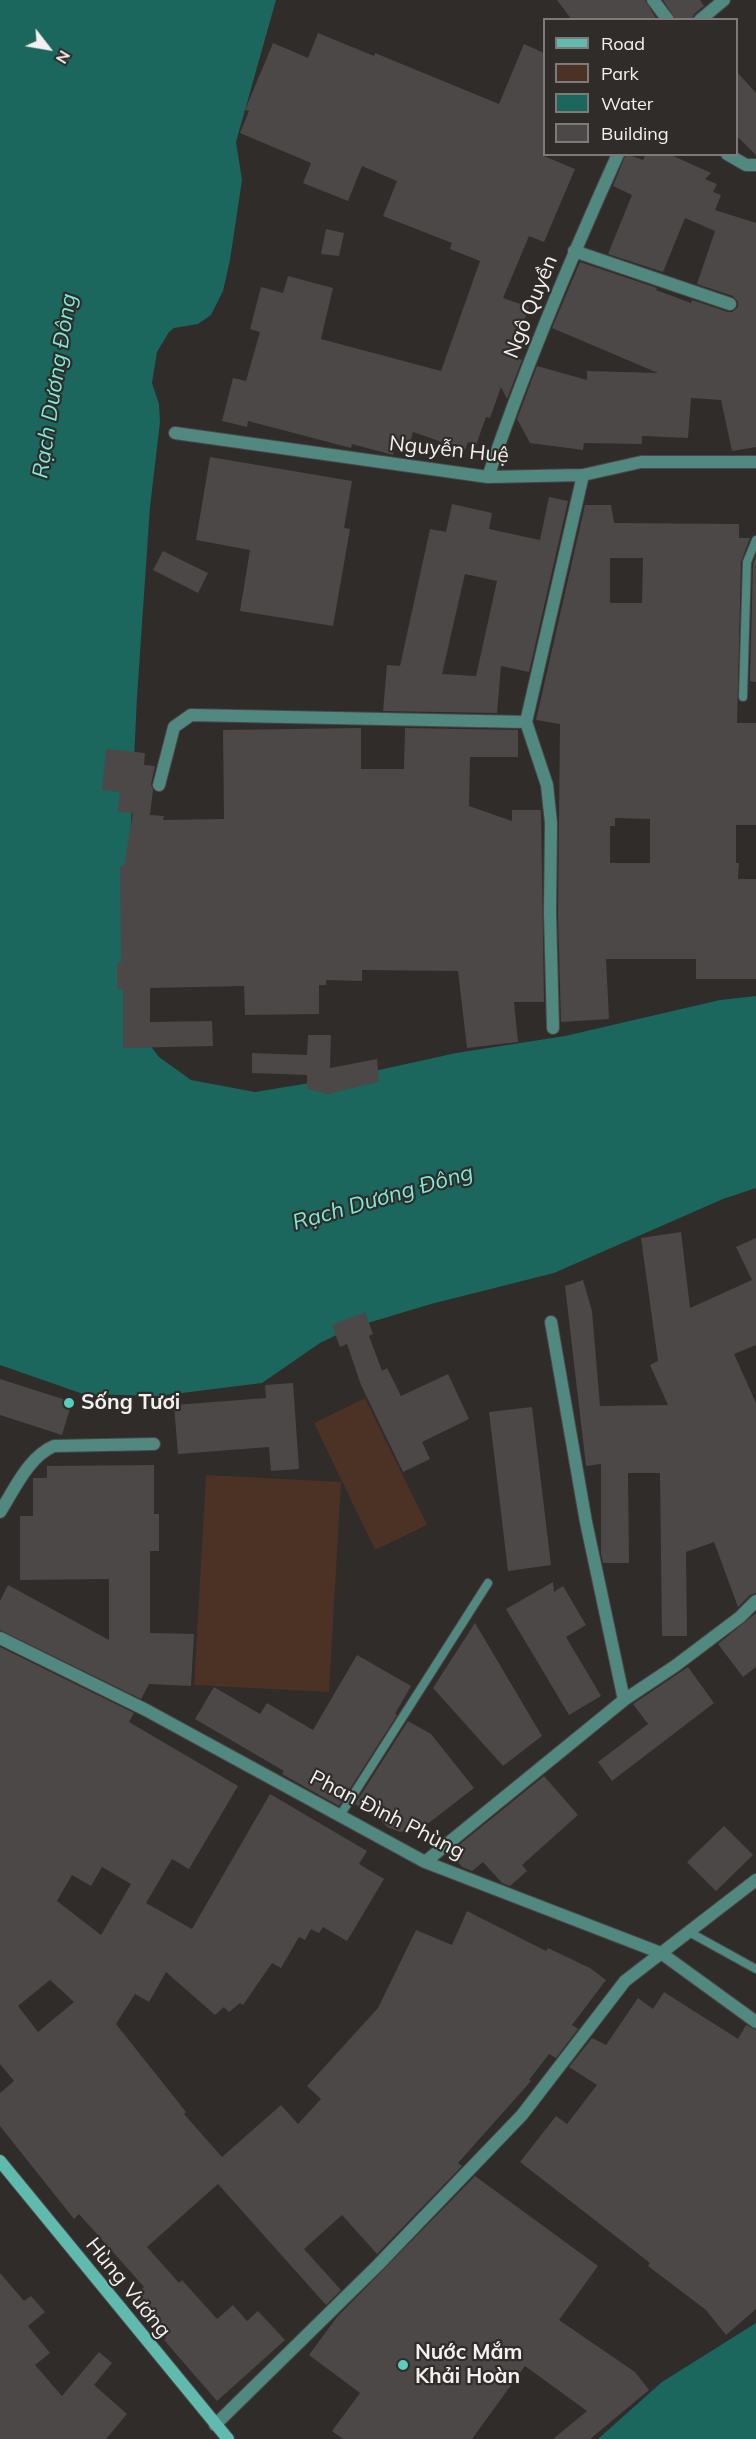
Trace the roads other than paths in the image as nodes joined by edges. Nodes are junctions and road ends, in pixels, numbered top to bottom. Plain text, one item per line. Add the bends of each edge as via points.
1 (653, 0) edge
2 (724, 0) edge
3 (666, 18) edge
4 (702, 18) edge
5 (617, 156) edge
6 (730, 156) edge
7 (756, 165) edge
8 (574, 251) junction
9 (730, 304) dead end
10 (176, 433) dead end
11 (756, 462) edge
12 (583, 475) junction
13 (488, 477) junction
14 (756, 540) edge
15 (743, 697) dead end
16 (526, 722) junction
17 (159, 785) dead end
18 (553, 1028) dead end
19 (551, 1322) dead end
20 (154, 1444) dead end
21 (0, 1512) edge
22 (488, 1583) dead end
23 (756, 1601) edge
24 (0, 1638) edge
25 (624, 1700) junction
26 (341, 1814) junction
27 (425, 1862) junction
28 (756, 1880) edge
29 (689, 1932) junction
30 (662, 1953) junction
31 (756, 1969) edge
32 (756, 2022) edge
33 (0, 2161) edge
34 (215, 2425) junction
35 (228, 2439) edge

1 - 3 street
2 - 4 street
5 - 8 street, Ngô Quyền
6 - 7 street via 746,165
8 - 9 street
8 - 13 street, Ngô Quyền via 511,408
10 - 13 street, Nguyễn Huệ
11 - 12 street, Nguyễn Huệ via 641,462
12 - 13 street, Nguyễn Huệ
12 - 16 street
14 - 15 lane via 747,562
16 - 17 street via 191,715 174,727
16 - 18 street via 547,785 550,813
19 - 25 street via 586,1522
20 - 21 street via 49,1448 29,1467
22 - 26 lane
23 - 25 street via 675,1666
24 - 26 street, Phan Đình Phùng
25 - 27 street
26 - 27 street, Phan Đình Phùng
27 - 30 street, Phan Đình Phùng
28 - 29 street
29 - 30 street
29 - 31 lane
30 - 32 street, Phan Đình Phùng
30 - 34 street via 625,1981 522,2115 377,2266
33 - 34 main road, Hùng Vương
34 - 35 main road, Hùng Vương

